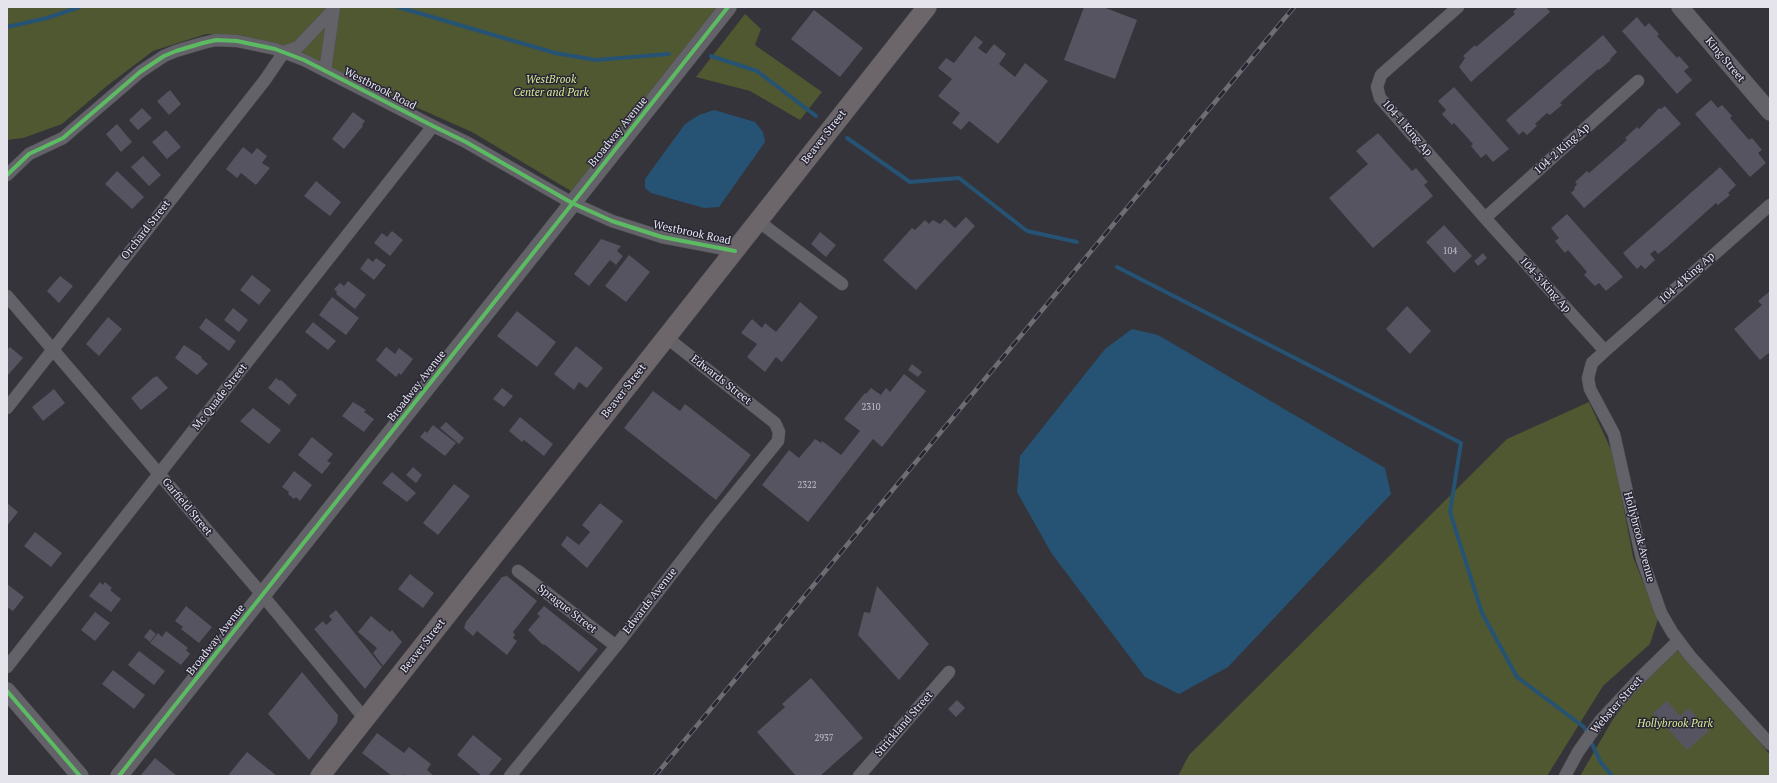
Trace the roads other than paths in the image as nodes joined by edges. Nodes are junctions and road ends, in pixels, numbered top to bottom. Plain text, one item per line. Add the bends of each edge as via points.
1 (728, 7) edge
2 (927, 7) edge
3 (1458, 7) edge
4 (1680, 7) edge
5 (334, 8) edge
6 (284, 52) junction
7 (325, 71) junction
8 (1638, 81) dead end
9 (1770, 112) edge
10 (432, 126) junction
11 (7, 175) edge
12 (572, 203) junction
13 (1770, 205) edge
14 (1485, 218) junction
15 (758, 221) junction
16 (735, 251) junction
17 (842, 284) dead end
18 (7, 296) edge
19 (666, 337) junction
20 (52, 350) junction
21 (1605, 351) junction
22 (7, 408) edge
23 (775, 423) joint
24 (159, 474) junction
25 (518, 571) dead end
26 (262, 596) junction
27 (1678, 641) junction
28 (616, 646) junction
29 (7, 667) edge
30 (949, 672) dead end
31 (7, 691) edge
32 (365, 719) junction
33 (1770, 744) edge
34 (80, 776) edge
35 (120, 776) edge
36 (320, 776) edge
37 (510, 776) edge
38 (859, 776) edge
39 (1565, 776) edge

1 - 12 street, Broadway Avenue
2 - 15 main road, Beaver Street
3 - 14 street, 104-1 King Ap via 1381,75 1377,87 1380,98
4 - 9 street, King Street
5 - 6 street via 298,47
5 - 7 street
6 - 7 street, Westbrook Road
6 - 11 street, Westbrook Road via 237,41 216,40 176,51 152,63 63,138 29,154
6 - 20 street, Orchard Street via 265,80
7 - 10 street, Westbrook Road
8 - 14 street, 104-2 King Ap
10 - 12 street, Westbrook Road via 466,142
10 - 24 street, Mc Quade Street
12 - 16 street, Westbrook Road via 612,221 662,237
12 - 26 street, Broadway Avenue
13 - 21 street, 104-4 King Ap
14 - 21 street, 104-3 King Ap
15 - 16 main road, Beaver Street
15 - 17 street
16 - 19 main road, Beaver Street
18 - 20 street, Garfield Street
19 - 23 street, Edwards Street
19 - 32 main road, Beaver Street
20 - 22 street, Orchard Street
20 - 24 street, Garfield Street
21 - 27 street, Hollybrook Avenue via 1592,364 1588,378 1590,389 1614,434 1642,559 1661,613
23 - 28 street, Edwards Avenue via 779,432 778,441
24 - 26 street, Garfield Street
24 - 29 street, Mc Quade Street
25 - 28 street, Sprague Street
26 - 32 street, Garfield Street
26 - 35 street, Broadway Avenue
27 - 33 street, Hollybrook Avenue
27 - 39 street, Webster Street via 1600,721
28 - 37 street, Edwards Avenue
30 - 38 street, Strickland Street
31 - 34 street
32 - 36 main road, Beaver Street

